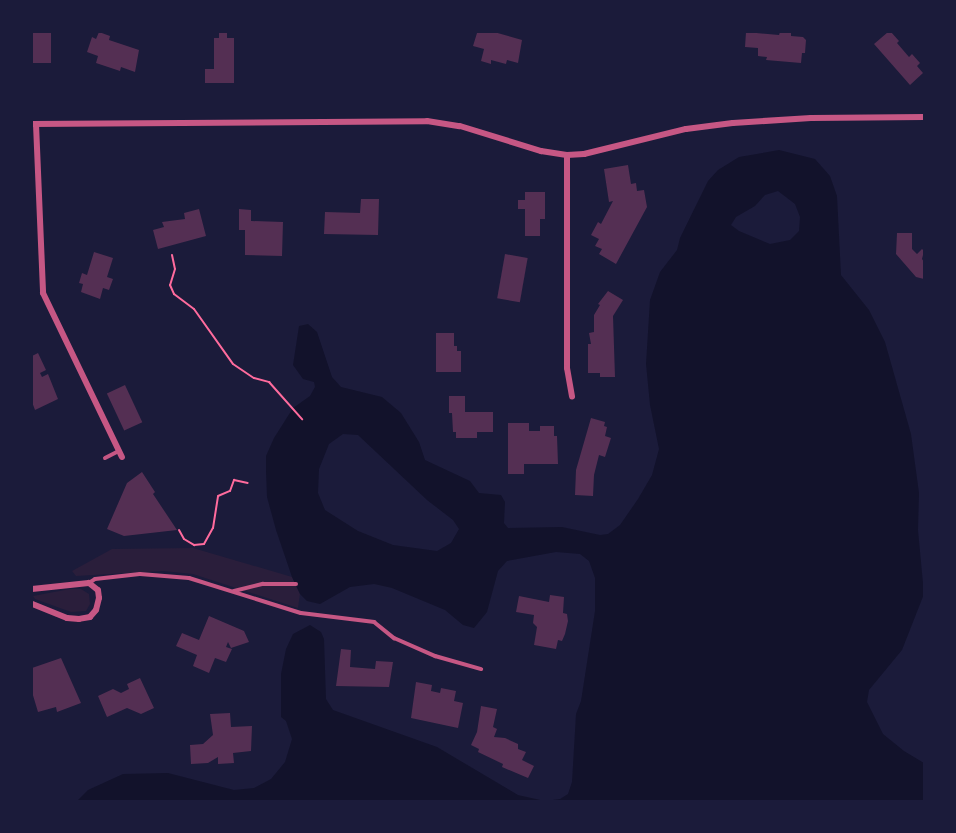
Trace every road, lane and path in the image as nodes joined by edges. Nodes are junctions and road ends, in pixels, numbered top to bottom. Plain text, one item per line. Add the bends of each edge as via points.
1 (924, 117) edge
2 (34, 124) edge
3 (567, 155) junction
4 (172, 255) dead end
5 (572, 397) dead end
6 (302, 418) dead end
7 (120, 454) joint
8 (105, 458) dead end
9 (248, 483) dead end
10 (178, 530) dead end
11 (89, 583) junction
12 (296, 584) dead end
13 (32, 589) edge
14 (233, 591) junction
15 (32, 604) edge
16 (481, 669) dead end

1 - 3 street via 733,123 686,129
2 - 3 street via 427,120
2 - 7 street via 43,293
3 - 5 street via 567,368
4 - 6 path via 174,273 170,285 174,294 194,309 233,364 254,378 269,382
7 - 8 lane
9 - 10 path via 234,480 230,491 218,496 213,528 204,544 194,545
11 - 13 street
11 - 14 lane via 114,576 165,574
11 - 15 street via 98,590 99,598 90,616 67,618
12 - 14 lane
14 - 16 lane via 301,613 374,622 394,638 435,656

